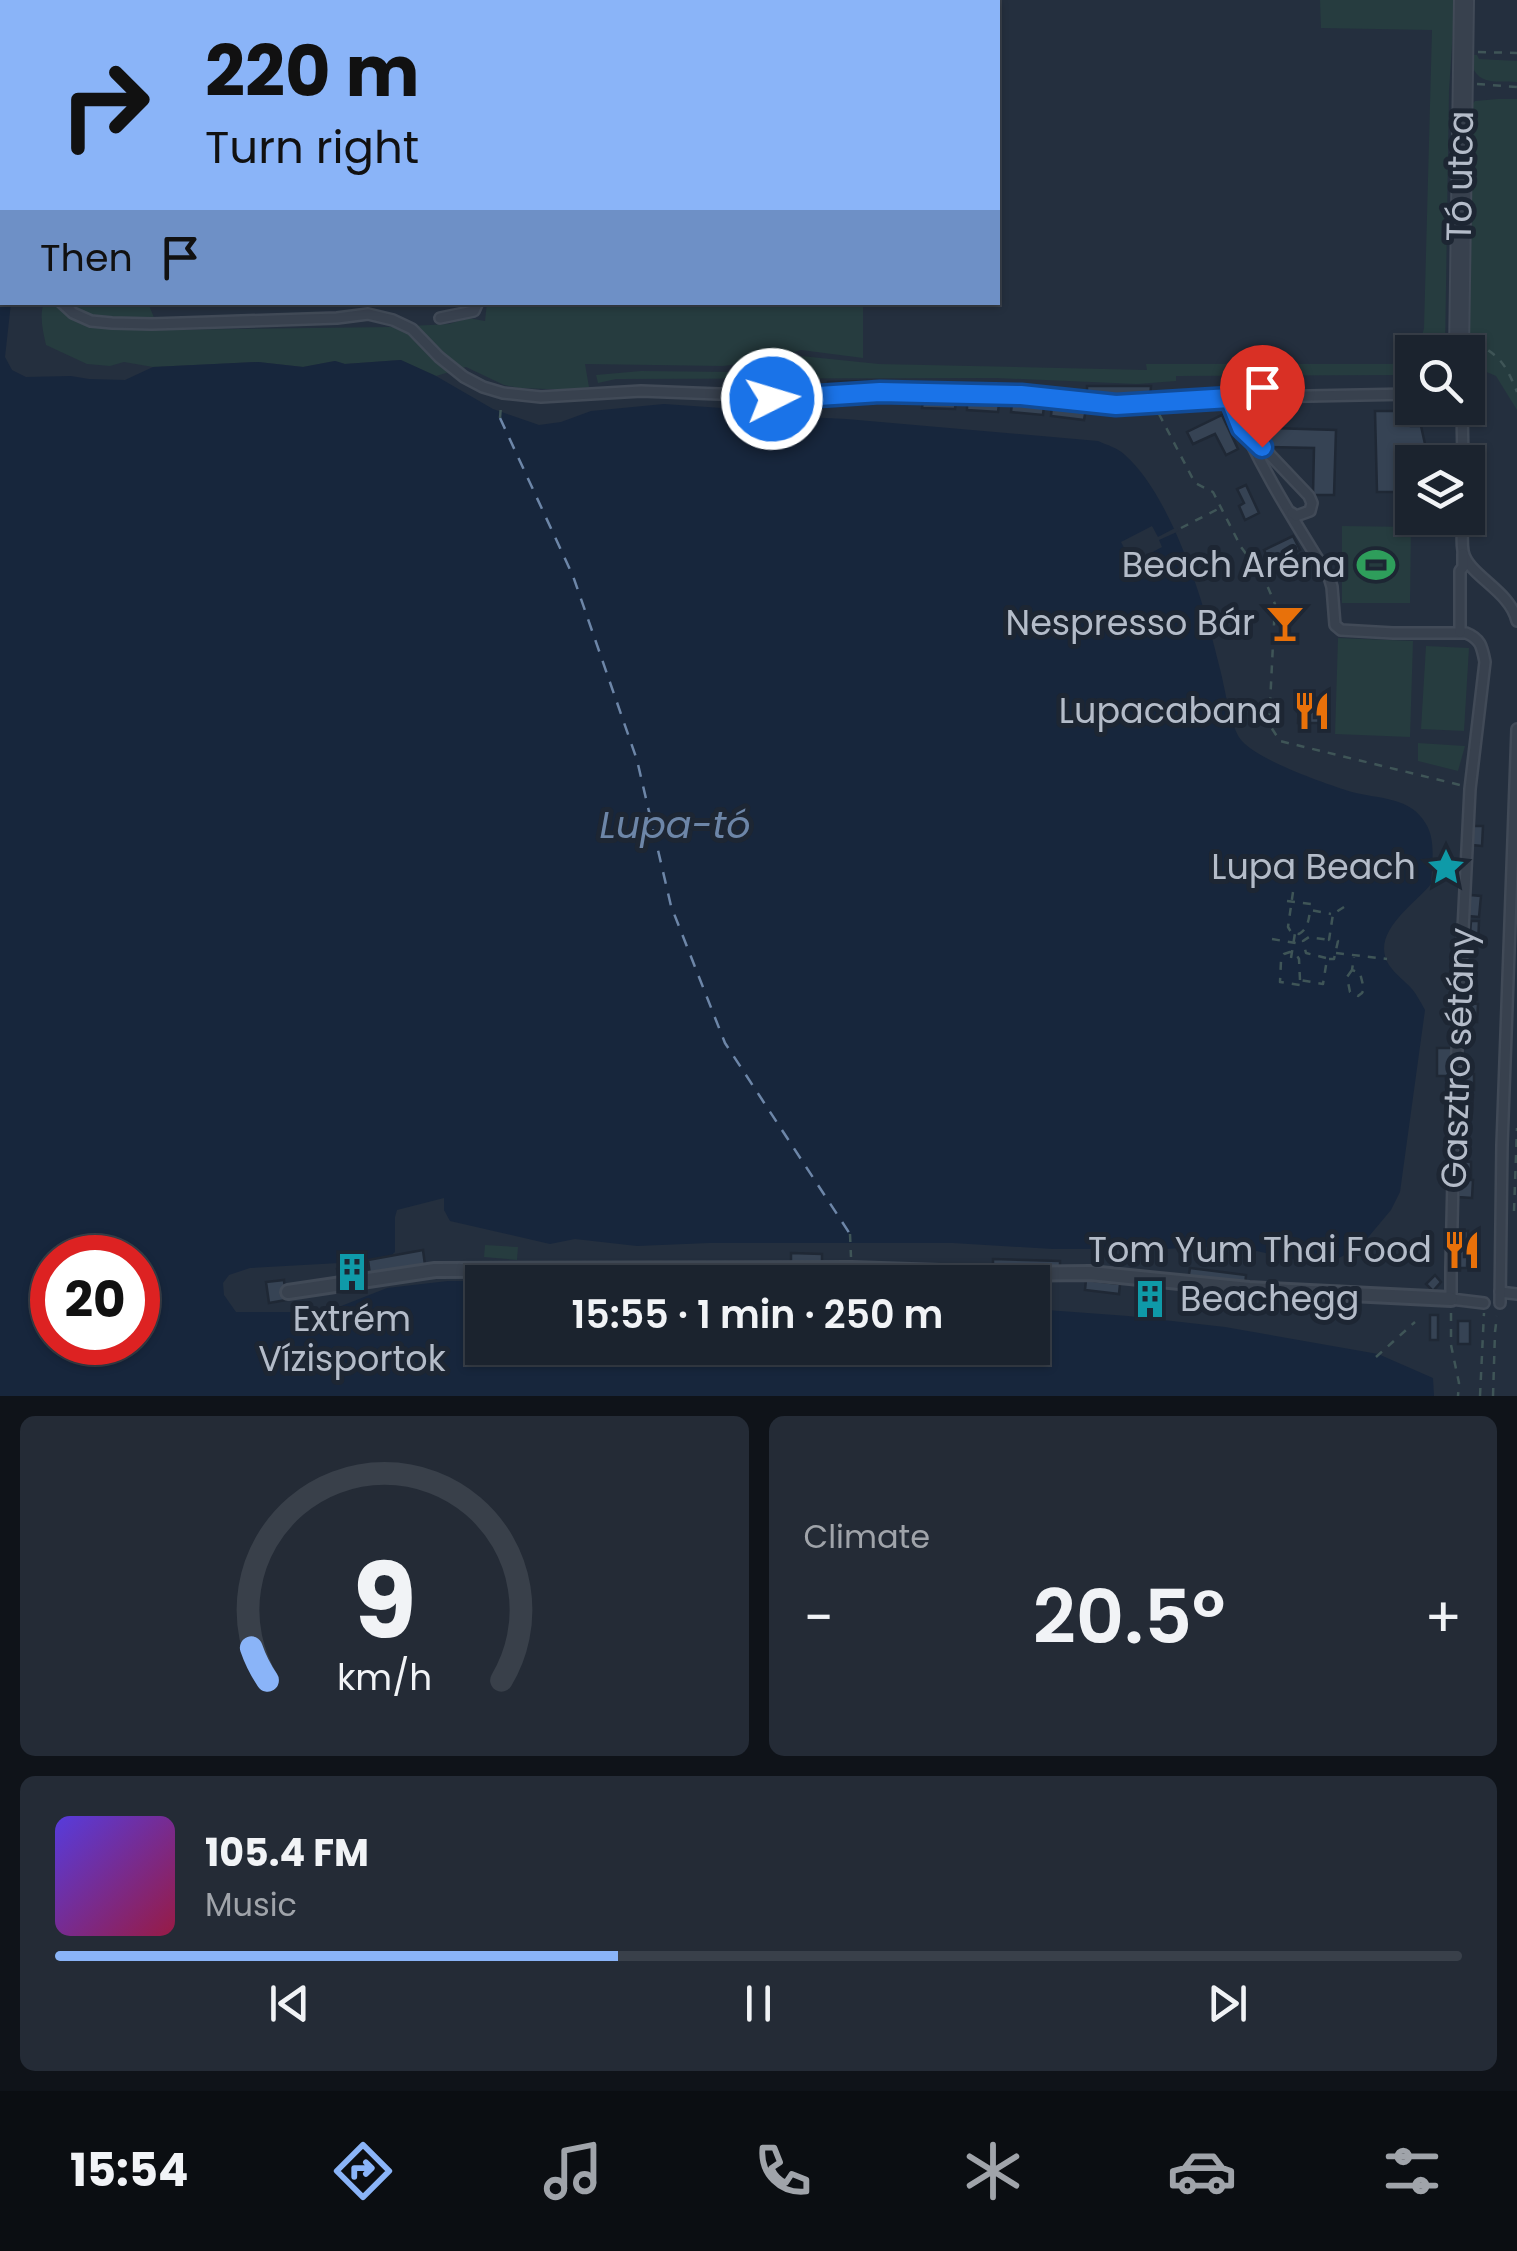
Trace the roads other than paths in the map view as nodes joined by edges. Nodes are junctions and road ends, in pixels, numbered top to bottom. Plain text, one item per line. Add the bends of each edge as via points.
1 (1464, 0) edge
2 (64, 305) edge
3 (477, 305) edge
4 (440, 318) dead end
5 (1459, 335) edge
6 (1395, 394) edge
7 (1230, 398) junction
8 (1242, 428) junction
9 (1288, 510) junction
10 (1463, 535) edge
11 (1463, 552) junction
12 (1517, 622) edge
13 (1460, 632) junction
14 (1517, 728) edge
15 (288, 1292) dead end
16 (1517, 1294) edge
17 (1451, 1299) junction
18 (1484, 1303) road end

1 - 5 street, Tó utca
2 - 7 lane via 91,321 125,324 368,314 412,329 474,382 522,395 642,391 772,399 959,392 1116,405
3 - 4 lane
6 - 7 lane
7 - 8 lane
8 - 9 lane
8 - 9 lane via 1312,503 1302,515
9 - 13 lane via 1329,577 1341,630
10 - 11 lane
11 - 12 lane via 1508,602
11 - 13 lane
13 - 17 lane, Gasztro sétány via 1482,644 1485,662 1470,789
14 - 16 lane via 1500,1298
15 - 17 street via 435,1270 852,1269 1090,1273 1249,1290
17 - 18 lane

